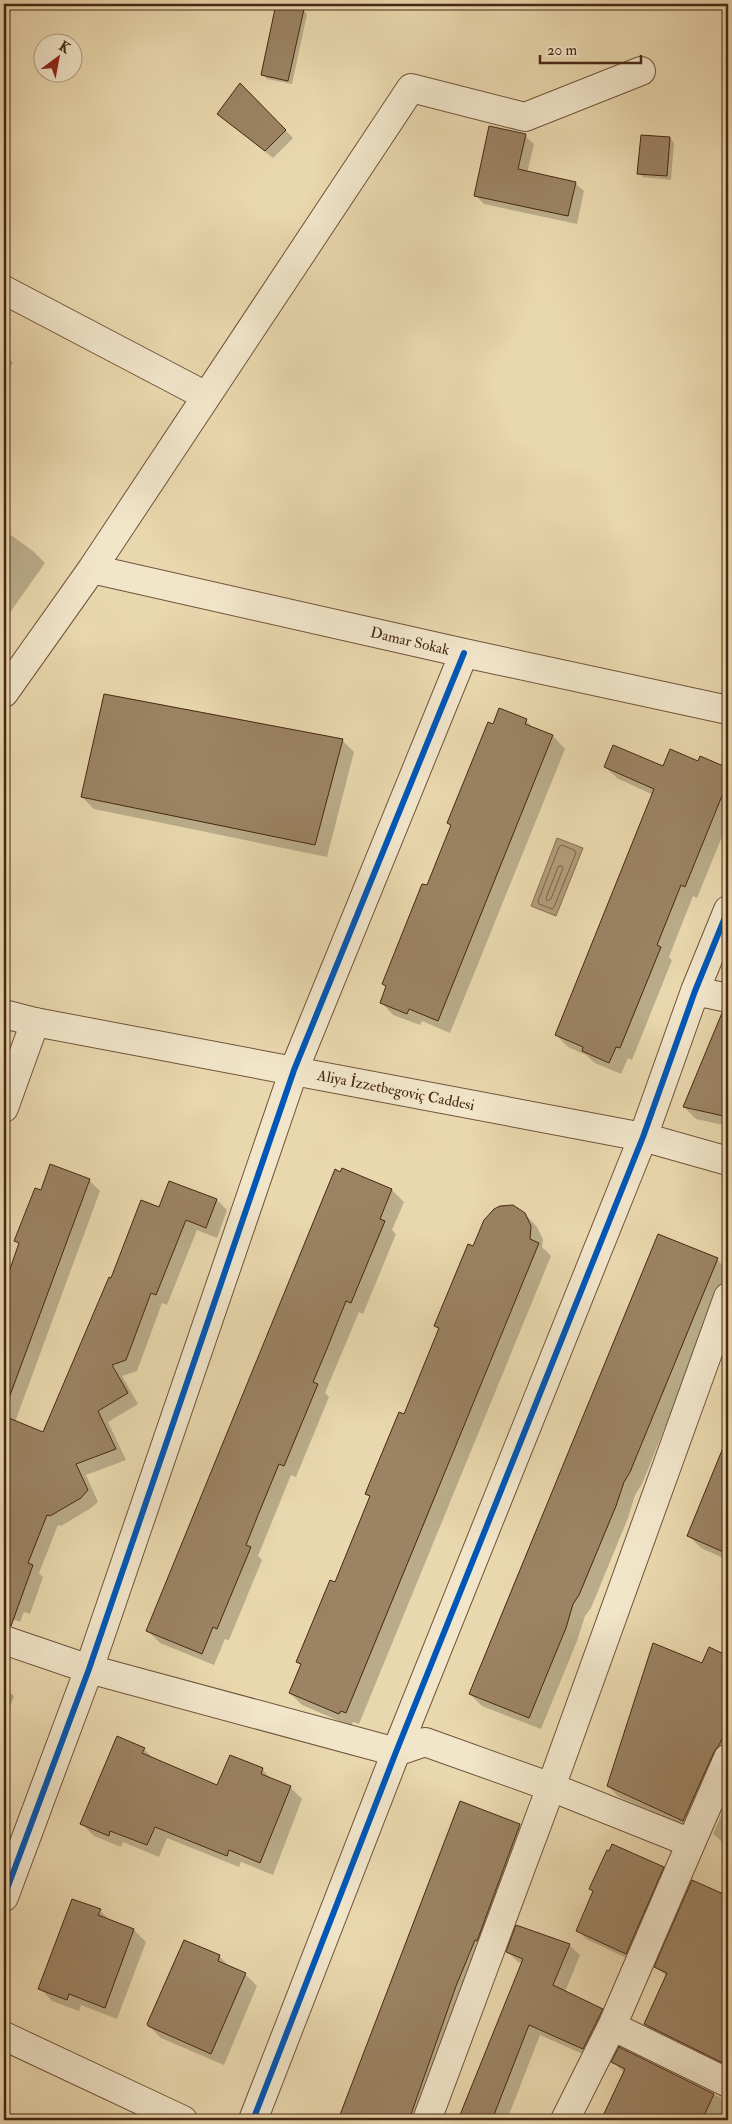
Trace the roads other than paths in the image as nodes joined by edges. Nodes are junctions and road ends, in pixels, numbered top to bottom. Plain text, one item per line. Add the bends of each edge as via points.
1 (641, 71) dead end
2 (4, 290) edge
3 (206, 396) junction
4 (92, 569) junction
5 (464, 653) junction
6 (4, 692) edge
7 (728, 710) edge
8 (728, 910) edge
9 (695, 991) junction
10 (728, 998) edge
11 (4, 1014) edge
12 (35, 1022) junction
13 (294, 1070) junction
14 (4, 1108) edge
15 (643, 1138) junction
16 (728, 1161) edge
17 (728, 1297) edge
18 (4, 1640) edge
19 (89, 1669) junction
20 (396, 1752) junction
21 (728, 1758) edge
22 (552, 1787) junction
23 (691, 1843) junction
24 (4, 1897) edge
25 (612, 2026) junction
26 (4, 2036) edge
27 (728, 2083) edge
28 (184, 2120) edge
29 (253, 2120) edge
30 (426, 2120) edge
31 (565, 2120) edge

1 - 3 street via 525,118 411,88
2 - 3 street
3 - 4 street
4 - 5 street, Damar Sokak
4 - 6 street
5 - 7 street, Damar Sokak
5 - 13 street
8 - 9 street
9 - 10 street
9 - 15 street
11 - 12 street, Aliya İzzetbegoviç Caddesi
12 - 13 street, Aliya İzzetbegoviç Caddesi
12 - 14 street
13 - 15 street, Aliya İzzetbegoviç Caddesi
13 - 19 street
15 - 16 street, Aliya İzzetbegoviç Caddesi
15 - 20 street
17 - 22 street
18 - 19 street
19 - 20 street
19 - 24 street
20 - 22 street via 425,1742
20 - 29 street
21 - 23 street
22 - 23 street
22 - 30 street
23 - 25 street
25 - 27 street
25 - 31 street
26 - 28 street

